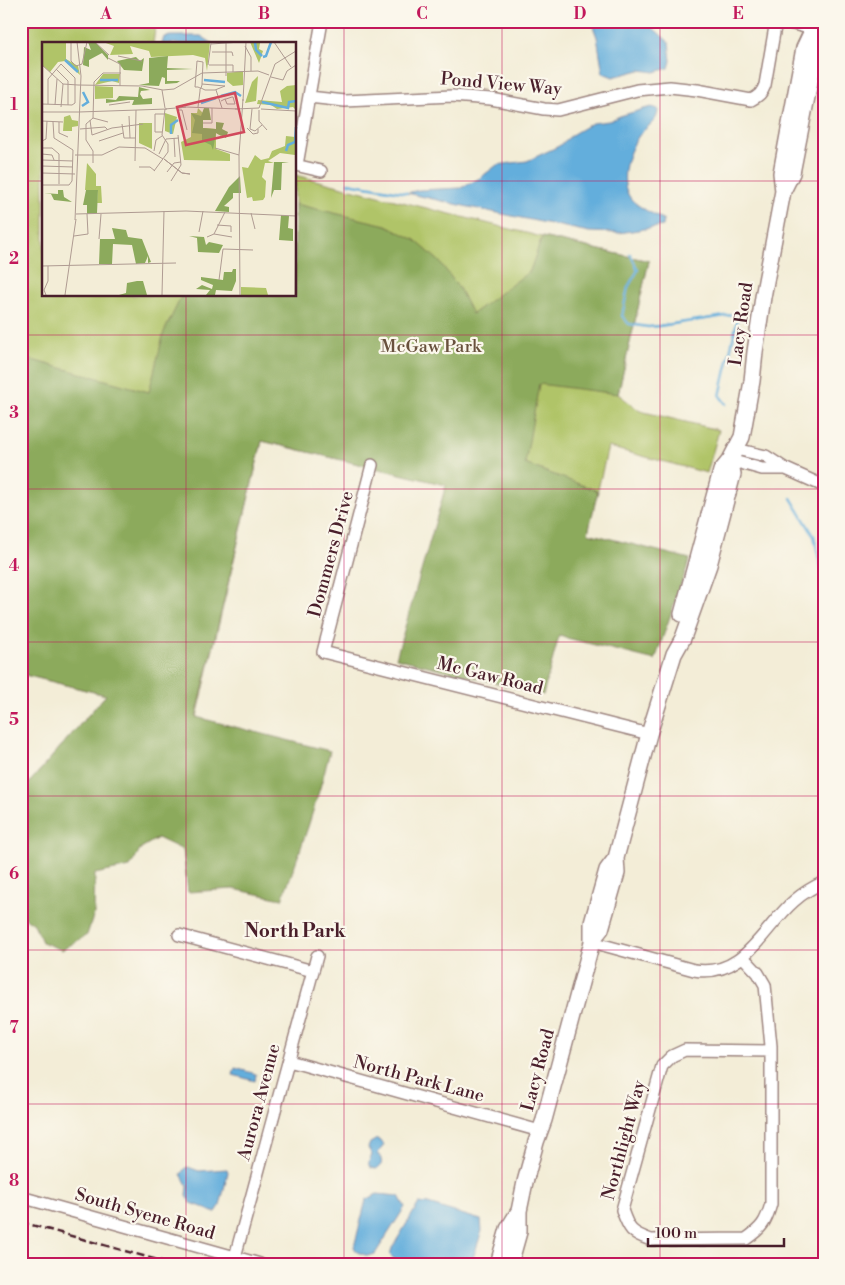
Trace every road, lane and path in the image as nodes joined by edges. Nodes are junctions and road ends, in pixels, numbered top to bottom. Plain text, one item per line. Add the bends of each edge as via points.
1 (322, 21) edge
2 (776, 21) edge
3 (781, 21) edge
4 (814, 25) edge
5 (309, 97) junction
6 (296, 165) edge
7 (321, 171) dead end
8 (733, 454) junction
9 (372, 465) dead end
10 (824, 486) edge
11 (323, 652) joint
12 (649, 734) junction
13 (824, 882) edge
14 (179, 935) dead end
15 (592, 940) junction
16 (318, 956) dead end
17 (743, 957) junction
18 (313, 971) junction
19 (771, 1051) junction
20 (288, 1061) junction
21 (540, 1131) junction
22 (21, 1197) edge
23 (519, 1211) junction
24 (235, 1257) junction
25 (260, 1264) edge
26 (498, 1264) edge
27 (510, 1264) edge

1 - 5 street
2 - 5 street, Pond View Way via 765,85 758,97 751,100 670,87 637,90 558,110 452,96 345,101
3 - 4 street
4 - 8 main road, Lacy Road via 804,48 781,173 782,191 746,418 742,437
5 - 6 street
6 - 7 street
8 - 10 street via 762,469 786,469
8 - 12 main road, Lacy Road via 721,471 676,636 674,654
9 - 11 street, Dommers Drive
11 - 12 street, Mc Gaw Road
12 - 15 main road, Lacy Road via 616,858 617,873 601,929
13 - 17 street via 794,901
14 - 18 street
15 - 17 street via 700,971 720,970
15 - 21 main road, Lacy Road
16 - 18 street, Aurora Avenue
17 - 19 street, Northlight Way via 765,985
18 - 20 street, Aurora Avenue
19 - 19 street, Northlight Way via 771,1204 766,1220 746,1239 651,1240 629,1229 622,1210 662,1066 685,1050
20 - 21 street, North Park Lane
20 - 24 street, Aurora Avenue
21 - 23 main road, Lacy Road
22 - 24 street, South Syene Road
23 - 26 main road, Lacy Road via 508,1229
23 - 27 main road, Lacy Road via 519,1232
24 - 25 street, South Syene Road

